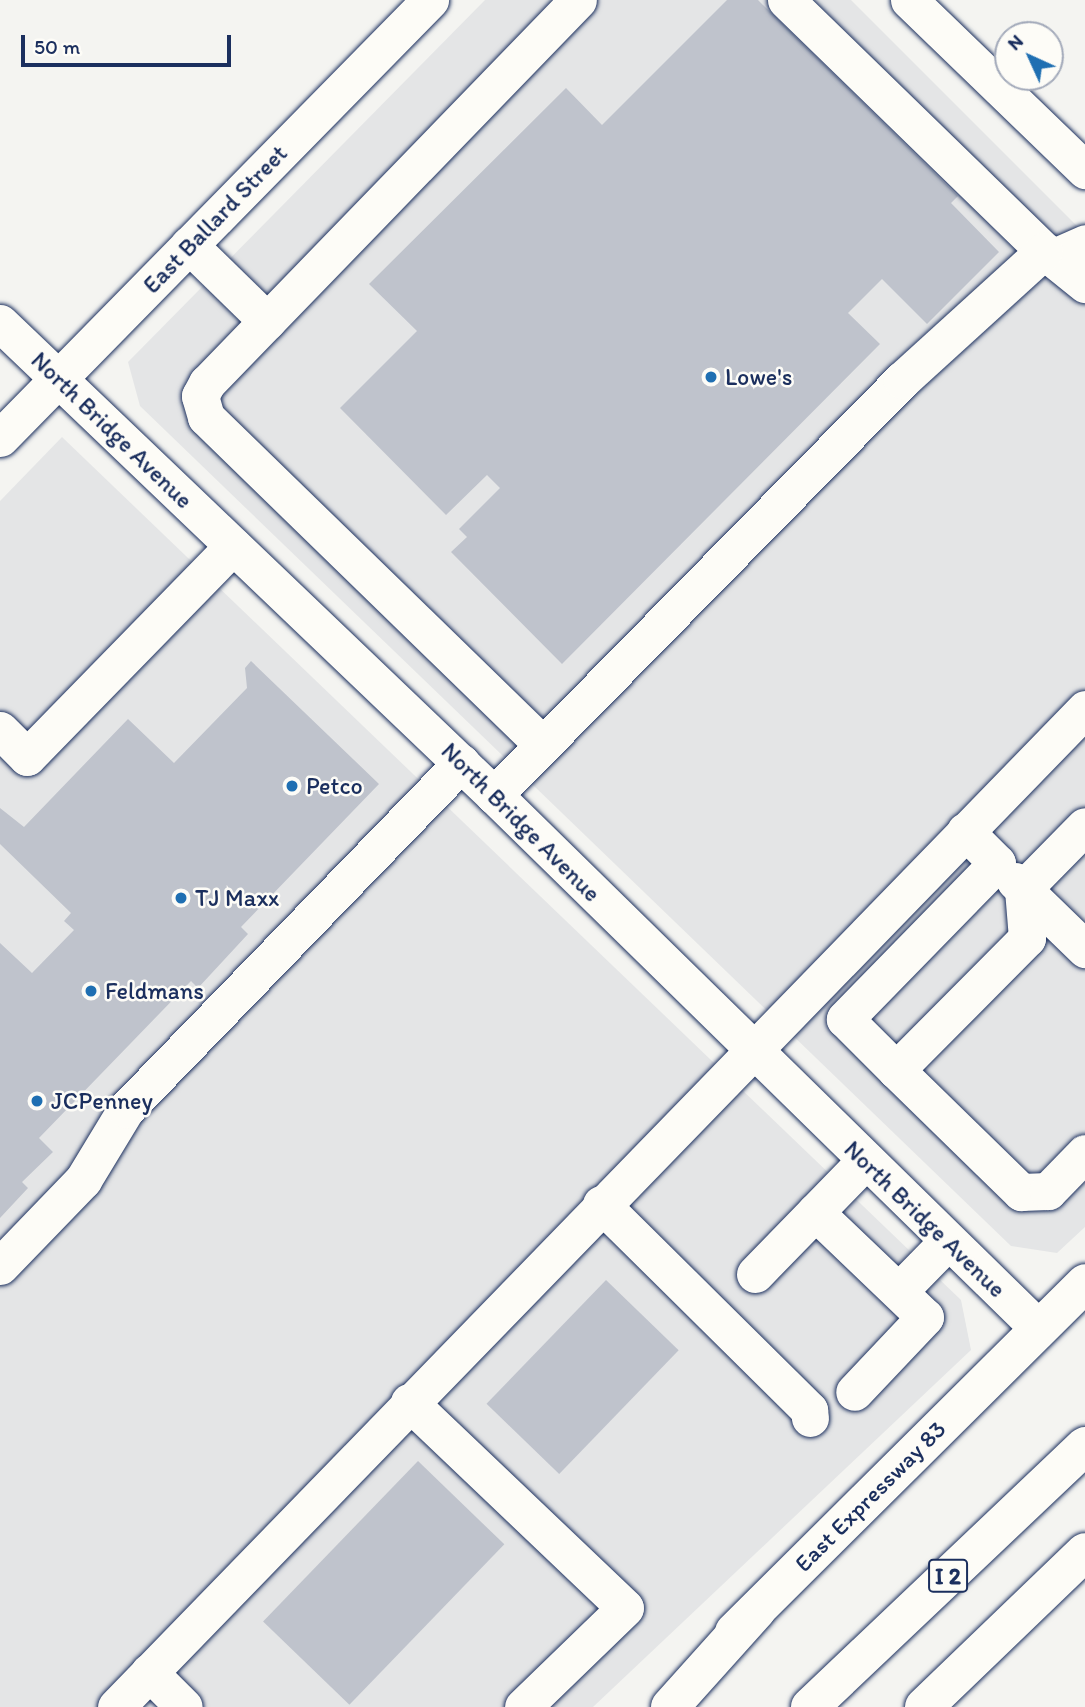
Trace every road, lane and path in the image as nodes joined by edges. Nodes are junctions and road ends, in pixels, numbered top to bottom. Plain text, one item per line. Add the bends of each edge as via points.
1 (430, 0) edge
2 (578, 0) edge
3 (786, 0) edge
4 (909, 0) edge
5 (1085, 170) edge
6 (1085, 243) edge
7 (189, 245) junction
8 (1048, 255) junction
9 (1085, 284) edge
10 (267, 321) junction
11 (0, 323) edge
12 (58, 379) junction
13 (0, 438) edge
14 (233, 546) junction
15 (1085, 709) edge
16 (0, 730) edge
17 (543, 745) junction
18 (461, 763) junction
19 (494, 795) junction
20 (1085, 826) edge
21 (965, 831) junction
22 (997, 863) junction
23 (1023, 889) junction
24 (1085, 949) edge
25 (750, 1049) junction
26 (896, 1070) junction
27 (1085, 1153) edge
28 (864, 1161) junction
29 (600, 1204) junction
30 (815, 1212) junction
31 (948, 1241) junction
32 (0, 1266) edge
33 (755, 1274) dead end
34 (1085, 1283) edge
35 (899, 1291) junction
36 (1037, 1327) junction
37 (854, 1392) dead end
38 (410, 1402) junction
39 (810, 1418) dead end
40 (1085, 1446) edge
41 (1085, 1552) edge
42 (757, 1610) junction
43 (149, 1672) junction
44 (116, 1707) edge
45 (184, 1707) edge
46 (523, 1707) edge
47 (654, 1707) edge
48 (670, 1707) edge
49 (810, 1707) edge
50 (924, 1707) edge

1 - 7 street, East Ballard Street
2 - 10 street
3 - 8 street
4 - 5 street
6 - 8 street
7 - 10 street
7 - 12 street, East Ballard Street
8 - 9 street
8 - 17 street via 902,380
10 - 17 street via 207,383 199,407
11 - 12 street, North Bridge Avenue
12 - 13 street, East Ballard Street
12 - 14 street, North Bridge Avenue
14 - 16 street via 27,757
14 - 18 street, North Bridge Avenue
15 - 21 street
17 - 19 street
18 - 19 street, North Bridge Avenue
18 - 32 street via 126,1109 83,1180
19 - 25 street, North Bridge Avenue
20 - 23 street
21 - 22 street
21 - 25 street
22 - 23 street
22 - 26 street via 845,1019
23 - 24 street
23 - 26 street via 1027,938
25 - 28 street, North Bridge Avenue
25 - 29 street
26 - 27 street via 1021,1192 1048,1191
28 - 30 street
28 - 31 street, North Bridge Avenue
29 - 38 street
29 - 39 street via 809,1410
30 - 33 street
30 - 35 street
31 - 35 street
31 - 36 street, North Bridge Avenue
34 - 36 main road, East Expressway 83
35 - 37 street via 925,1317
36 - 42 main road, East Expressway 83
38 - 43 street
38 - 46 street via 625,1608
40 - 49 main road, I 2
41 - 50 main road
42 - 47 main road, East Expressway 83
42 - 48 main road
43 - 44 street
43 - 45 street

